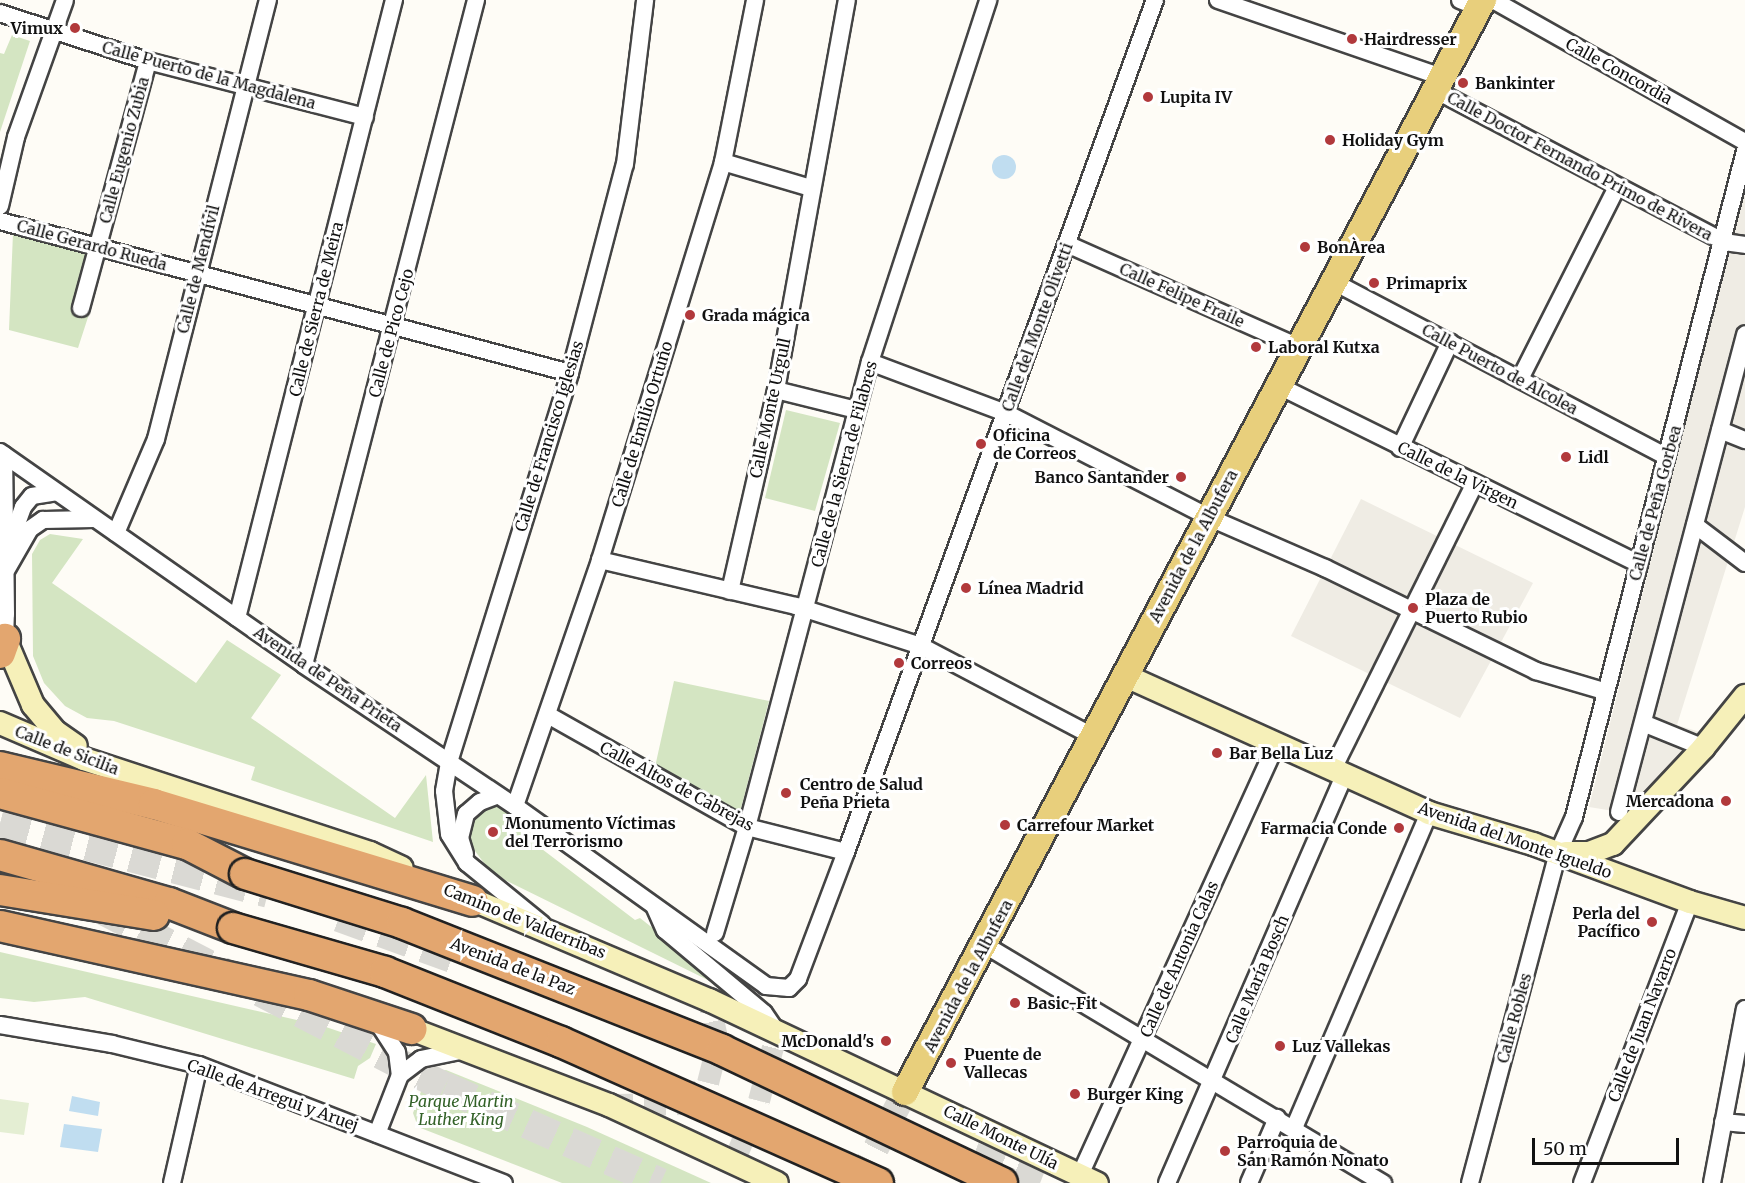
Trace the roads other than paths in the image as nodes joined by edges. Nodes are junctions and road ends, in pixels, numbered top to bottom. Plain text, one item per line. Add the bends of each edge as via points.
1 (65, 0) edge
2 (268, 0) edge
3 (394, 0) edge
4 (476, 0) edge
5 (645, 0) edge
6 (755, 0) edge
7 (847, 0) edge
8 (988, 0) edge
9 (1155, 0) edge
10 (1218, 0) edge
11 (1479, 2) edge
12 (0, 13) edge
13 (53, 33) junction
14 (148, 61) junction
15 (245, 84) junction
16 (1439, 84) junction
17 (365, 117) junction
18 (1745, 142) edge
19 (1745, 151) edge
20 (723, 162) junction
21 (1617, 187) junction
22 (811, 189) junction
23 (0, 206) edge
24 (0, 221) edge
25 (1724, 242) junction
26 (1067, 244) junction
27 (1745, 245) edge
28 (97, 247) junction
29 (197, 274) junction
30 (1332, 281) junction
31 (318, 304) junction
32 (81, 308) dead end
33 (393, 325) junction
34 (1745, 334) edge
35 (1450, 342) junction
36 (1298, 347) junction
37 (870, 362) junction
38 (570, 373) junction
39 (1520, 379) junction
40 (1277, 385) junction
41 (776, 390) junction
42 (857, 410) junction
43 (1006, 413) junction
44 (1720, 430) junction
45 (1745, 440) edge
46 (1400, 448) junction
47 (2, 454) edge
48 (1667, 457) junction
49 (1475, 483) junction
50 (56, 492) junction
51 (1208, 517) junction
52 (94, 519) junction
53 (1695, 525) junction
54 (116, 533) junction
55 (600, 560) junction
56 (1745, 563) edge
57 (1639, 564) junction
58 (6, 570) junction
59 (730, 591) junction
60 (805, 608) junction
61 (1413, 610) junction
62 (237, 618) junction
63 (2, 646) edge
64 (921, 646) junction
65 (304, 665) junction
66 (1126, 676) junction
67 (1605, 691) junction
68 (1745, 696) edge
69 (548, 715) junction
70 (0, 723) edge
71 (1643, 723) junction
72 (1094, 737) junction
73 (1277, 743) junction
74 (1697, 745) dead end
75 (449, 762) junction
76 (0, 767) edge
77 (1339, 772) junction
78 (134, 775) junction
79 (0, 793) edge
80 (498, 795) junction
81 (515, 806) junction
82 (1619, 812) dead end
83 (1429, 813) junction
84 (0, 814) edge
85 (747, 827) junction
86 (846, 852) junction
87 (1558, 853) junction
88 (0, 855) edge
89 (467, 863) junction
90 (245, 874) junction
91 (0, 890) edge
92 (473, 901) junction
93 (1690, 902) junction
94 (654, 907) junction
95 (1745, 918) edge
96 (0, 926) edge
97 (232, 928) junction
98 (550, 930) junction
99 (715, 933) dead end
100 (985, 945) junction
101 (789, 988) joint
102 (1745, 1009) edge
103 (372, 1014) junction
104 (0, 1025) edge
105 (411, 1029) joint
106 (777, 1032) junction
107 (1143, 1039) junction
108 (465, 1050) junction
109 (199, 1065) junction
110 (400, 1075) junction
111 (1213, 1080) junction
112 (905, 1092) junction
113 (1277, 1118) junction
114 (1723, 1122) junction
115 (1745, 1124) edge
116 (1294, 1128) junction
117 (377, 1134) junction
118 (1089, 1179) edge
119 (172, 1183) edge
120 (504, 1183) edge
121 (777, 1183) edge
122 (878, 1183) edge
123 (1002, 1183) edge
124 (1167, 1183) edge
125 (1249, 1183) edge
126 (1383, 1183) edge
127 (1470, 1183) edge
128 (1582, 1183) edge
129 (1712, 1183) edge

1 - 13 street
2 - 15 street, Calle de Mendívil
3 - 17 street, Calle de Sierra de Meira
4 - 33 street, Calle de Pico Cejo
5 - 38 street, Calle de Francisco Iglesias via 625,164
6 - 20 street, Calle de Emilio Ortuño
7 - 22 street, Calle Monte Urgull
8 - 37 street, Calle de la Sierra de Filabres
9 - 26 street, Calle del Monte Olivetti
10 - 16 street, Calle Doctor Fernando Primo de Rivera
11 - 16 main road, Avenida de la Albufera
11 - 18 street, Calle Concordia
12 - 13 street, Calle Puerto de la Magdalena
13 - 14 street, Calle Puerto de la Magdalena
13 - 23 street via 16,137
14 - 15 street, Calle Puerto de la Magdalena
14 - 28 street, Calle Eugenio Zubia
15 - 17 street, Calle Puerto de la Magdalena
15 - 29 street, Calle de Mendívil
16 - 21 street, Calle Doctor Fernando Primo de Rivera
16 - 30 main road, Avenida de la Albufera
17 - 31 street, Calle de Sierra de Meira
19 - 25 street, Calle de Peña Gorbea
20 - 22 street
20 - 55 street, Calle de Emilio Ortuño
21 - 25 street, Calle Doctor Fernando Primo de Rivera
21 - 39 street
22 - 41 street, Calle Monte Urgull
24 - 28 street, Calle Gerardo Rueda
25 - 27 street, Calle Doctor Fernando Primo de Rivera
25 - 48 street, Calle de Peña Gorbea
26 - 36 street, Calle Felipe Fraile
26 - 43 street, Calle del Monte Olivetti
28 - 29 street, Calle Gerardo Rueda
28 - 32 street, Calle Eugenio Zubia
29 - 31 street, Calle Gerardo Rueda
29 - 54 street, Calle de Mendívil via 156,439
30 - 35 street, Calle Puerto de Alcolea
30 - 36 main road, Avenida de la Albufera
31 - 33 street, Calle Gerardo Rueda
31 - 62 street, Calle de Sierra de Meira
33 - 38 street, Calle Gerardo Rueda
33 - 65 street, Calle de Pico Cejo
34 - 44 street
35 - 39 street, Calle Puerto de Alcolea
35 - 46 street
36 - 40 main road, Avenida de la Albufera
37 - 42 street, Calle de la Sierra de Filabres
37 - 43 street
38 - 75 street, Calle de Francisco Iglesias
39 - 48 street, Calle Puerto de Alcolea
40 - 46 street, Calle de la Virgen
40 - 51 main road, Avenida de la Albufera
41 - 42 street
41 - 59 street, Calle Monte Urgull
42 - 60 street, Calle de la Sierra de Filabres
43 - 51 street
43 - 64 street, Calle del Monte Olivetti
44 - 45 street
44 - 53 street
46 - 49 street, Calle de la Virgen
47 - 50 street, Avenida de Peña Prieta
47 - 58 street
48 - 57 street, Calle de Peña Gorbea
49 - 57 street, Calle de la Virgen
49 - 61 street
50 - 52 street, Avenida de Peña Prieta
50 - 58 street via 32,496 22,507 11,534
51 - 61 street
51 - 66 main road, Avenida de la Albufera
52 - 54 street, Avenida de Peña Prieta
52 - 58 street via 43,520 30,529
53 - 56 street
53 - 71 street
54 - 62 street, Avenida de Peña Prieta
55 - 59 street
55 - 69 street, Calle de Emilio Ortuño
57 - 67 street, Calle de Peña Gorbea
58 - 63 street
59 - 60 street
60 - 64 street
60 - 85 street, Calle de la Sierra de Filabres
61 - 67 street via 1536,671
61 - 77 street, Calle María Bosch via 1377,678
62 - 65 street, Avenida de Peña Prieta
63 - 78 main road via 47,723 74,745
64 - 72 street
64 - 86 street, Calle del Monte Olivetti
65 - 75 street, Avenida de Peña Prieta
66 - 72 main road, Avenida de la Albufera
66 - 73 main road, Avenida del Monte Igueldo
67 - 87 street, Calle de Peña Gorbea via 1570,831
68 - 87 main road via 1703,748 1613,844 1589,853
69 - 81 street, Calle de Emilio Ortuño
69 - 85 street, Calle Altos de Cabrejas
70 - 78 main road, Calle de Sicilia via 84,759
71 - 74 street
71 - 82 street
72 - 100 main road, Avenida de la Albufera
73 - 77 main road, Avenida del Monte Igueldo
73 - 107 street, Calle de Antonia Calas
75 - 80 street, Avenida de Peña Prieta
75 - 89 street, Calle de Francisco Iglesias via 444,791 447,826
76 - 92 highway via 153,804
77 - 83 main road, Avenida del Monte Igueldo
77 - 111 street, Calle María Bosch
78 - 92 main road, Camino de Valderribas via 370,853
79 - 90 highway via 187,844
80 - 81 street, Avenida de Peña Prieta
80 - 89 street via 480,802 466,814 460,838
81 - 94 street, Avenida de Peña Prieta
83 - 87 main road, Avenida del Monte Igueldo
83 - 116 street
84 - 90 highway, Avenida de la Paz
85 - 86 street, Calle Altos de Cabrejas
85 - 99 street, Calle de la Sierra de Filabres
86 - 101 street, Calle del Monte Olivetti via 798,979
87 - 93 main road, Avenida del Monte Igueldo
87 - 127 street, Calle Robles
88 - 97 highway via 169,903
89 - 98 street, Calle de Francisco Iglesias
90 - 123 highway, Avenida de la Paz, bridge via 402,923 700,1041
91 - 97 highway
92 - 98 main road, Camino de Valderribas
93 - 95 main road, Avenida del Monte Igueldo
93 - 128 street, Calle de Juan Navarro
94 - 101 street, Avenida de Peña Prieta via 766,986
94 - 106 street, Avenida de Peña Prieta via 665,930 764,1013
96 - 103 highway via 309,995
97 - 122 highway, bridge via 385,972 561,1042
98 - 106 main road, Camino de Valderribas
100 - 107 street
100 - 112 main road, Avenida de la Albufera
102 - 114 street
103 - 105 highway
103 - 110 street via 397,1052
104 - 109 street, Calle de Arregui y Aruej via 112,1044
105 - 108 main road
106 - 112 main road, Camino de Valderribas
107 - 111 street
107 - 118 street, Calle de Antonia Calas
108 - 110 street via 421,1059
108 - 121 main road via 609,1105
109 - 117 street, Calle de Arregui y Aruej
109 - 119 street
110 - 117 street
111 - 113 street
111 - 124 street, Calle María Bosch
112 - 118 main road, Calle Monte Ulía
113 - 116 street
113 - 125 street
114 - 115 street
114 - 129 street
116 - 126 street
117 - 120 street, Calle de Arregui y Aruej

